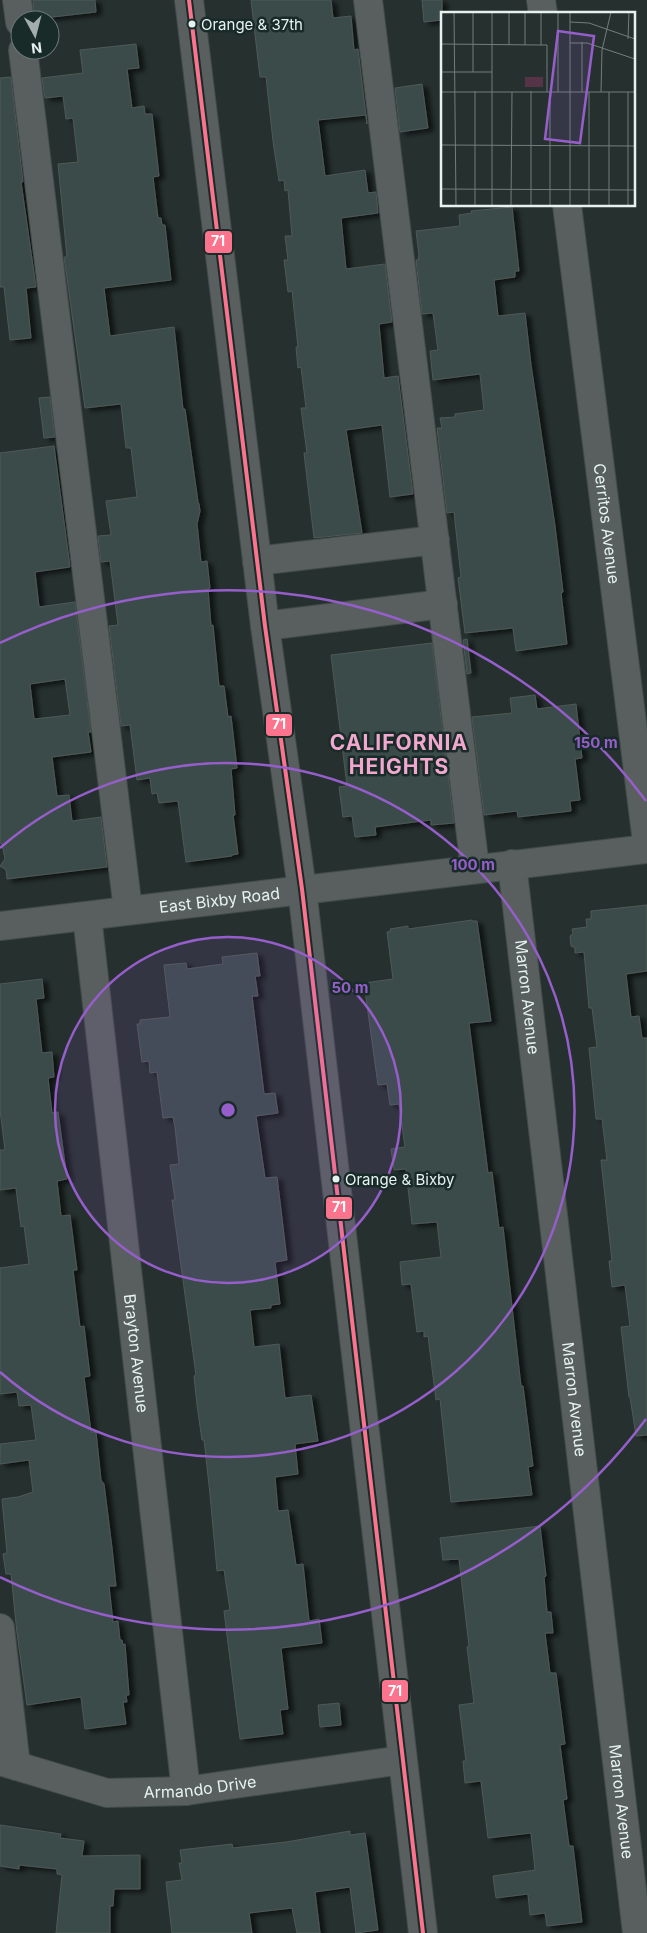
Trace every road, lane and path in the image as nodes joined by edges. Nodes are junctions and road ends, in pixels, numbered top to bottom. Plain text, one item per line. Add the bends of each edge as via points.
1 (189, 0) edge
2 (368, 0) edge
3 (24, 60) edge
4 (567, 206) edge
5 (435, 540) junction
6 (257, 561) junction
7 (442, 604) junction
8 (264, 626) junction
9 (647, 842) edge
10 (647, 848) edge
11 (512, 864) junction
12 (475, 868) junction
13 (302, 889) junction
14 (128, 910) junction
15 (87, 916) junction
16 (0, 926) edge
17 (0, 1628) edge
18 (402, 1760) junction
19 (8, 1763) edge
20 (186, 1791) junction
21 (423, 1933) edge
22 (637, 1933) edge

1 - 6 street
2 - 5 street
3 - 14 street
4 - 9 street, Cerritos Avenue
5 - 6 street
5 - 7 street
6 - 8 street
7 - 8 street
7 - 12 street
8 - 13 street
10 - 11 street, East Bixby Road
11 - 12 street, East Bixby Road
11 - 22 street, Marron Avenue
12 - 13 street, East Bixby Road
13 - 14 street, East Bixby Road
13 - 18 street
14 - 15 street, East Bixby Road
15 - 16 street, East Bixby Road
15 - 20 street, Brayton Avenue
17 - 19 street
18 - 20 street, Armando Drive
18 - 21 street
19 - 20 street, Armando Drive via 107,1793

